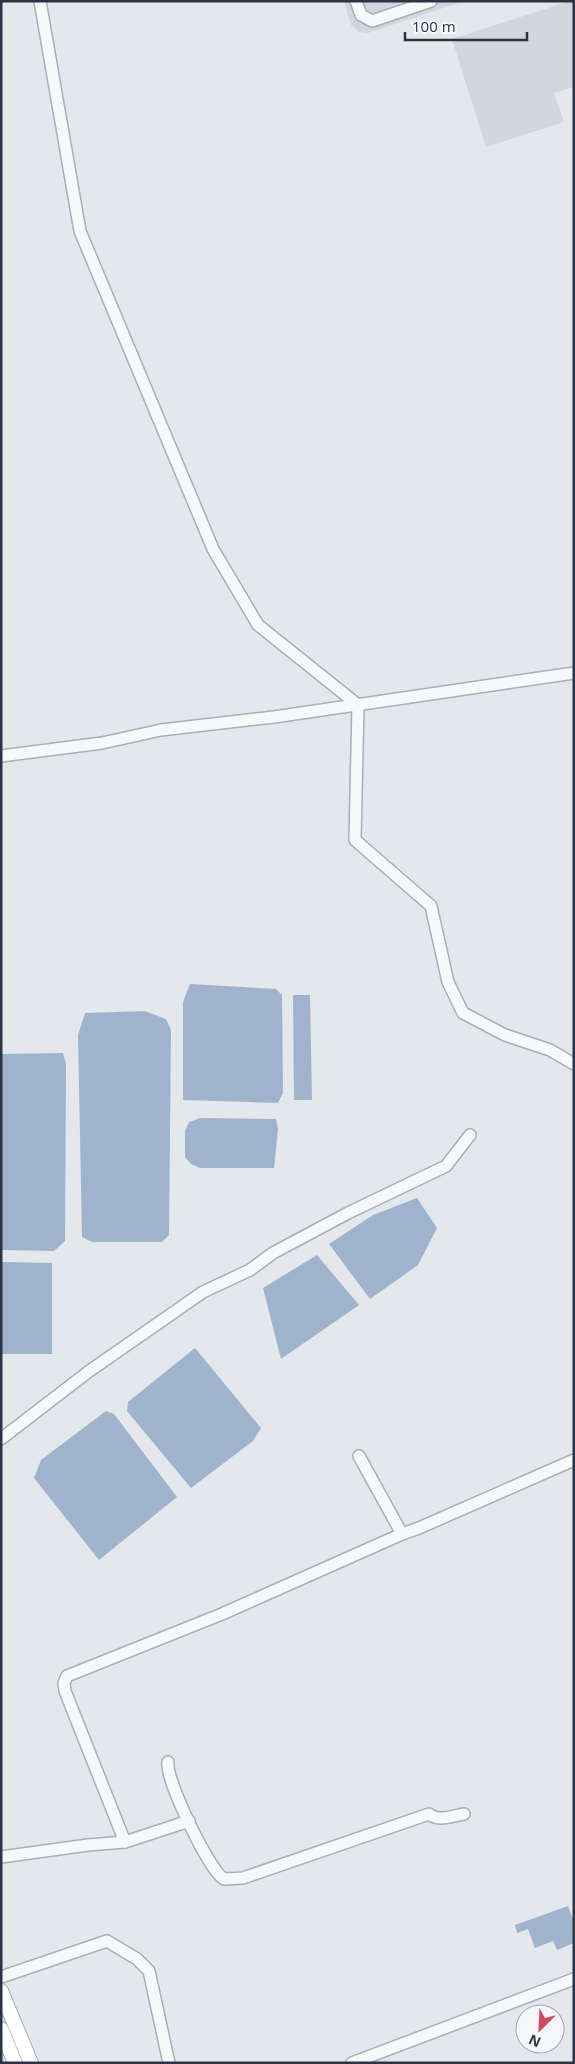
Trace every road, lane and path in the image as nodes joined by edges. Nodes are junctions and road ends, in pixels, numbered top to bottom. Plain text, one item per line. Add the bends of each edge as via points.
1 (40, 1) edge
2 (356, 1) edge
3 (431, 1) edge
4 (574, 673) edge
5 (358, 704) junction
6 (1, 756) edge
7 (574, 1064) edge
8 (470, 1135) dead end
9 (1, 1439) edge
10 (359, 1456) dead end
11 (574, 1460) edge
12 (402, 1534) junction
13 (168, 1762) dead end
14 (464, 1814) dead end
15 (188, 1821) junction
16 (124, 1842) junction
17 (1, 1857) edge
18 (1, 1977) edge
19 (574, 1979) edge
20 (1, 1991) edge
21 (1, 2029) edge
22 (15, 2063) edge
23 (31, 2063) edge
24 (168, 2063) edge
25 (352, 2063) edge

1 - 5 street via 80,231 213,549 258,625
2 - 3 street via 361,15 372,21
4 - 5 street
5 - 6 street via 161,730 102,743
5 - 7 street via 355,840 431,906 448,982 463,1013 505,1035 550,1050
8 - 9 street via 446,1166 332,1221 273,1253 250,1270 203,1292 88,1372
10 - 12 street
11 - 12 street
12 - 16 street via 222,1614 67,1676 65,1691
13 - 15 street via 168,1774
14 - 15 street via 441,1818 428,1814 243,1878 232,1879 224,1879 213,1868
15 - 16 street
16 - 17 street
18 - 24 street via 107,1941 137,1959 149,1971
19 - 25 street
20 - 23 main road
21 - 22 main road

